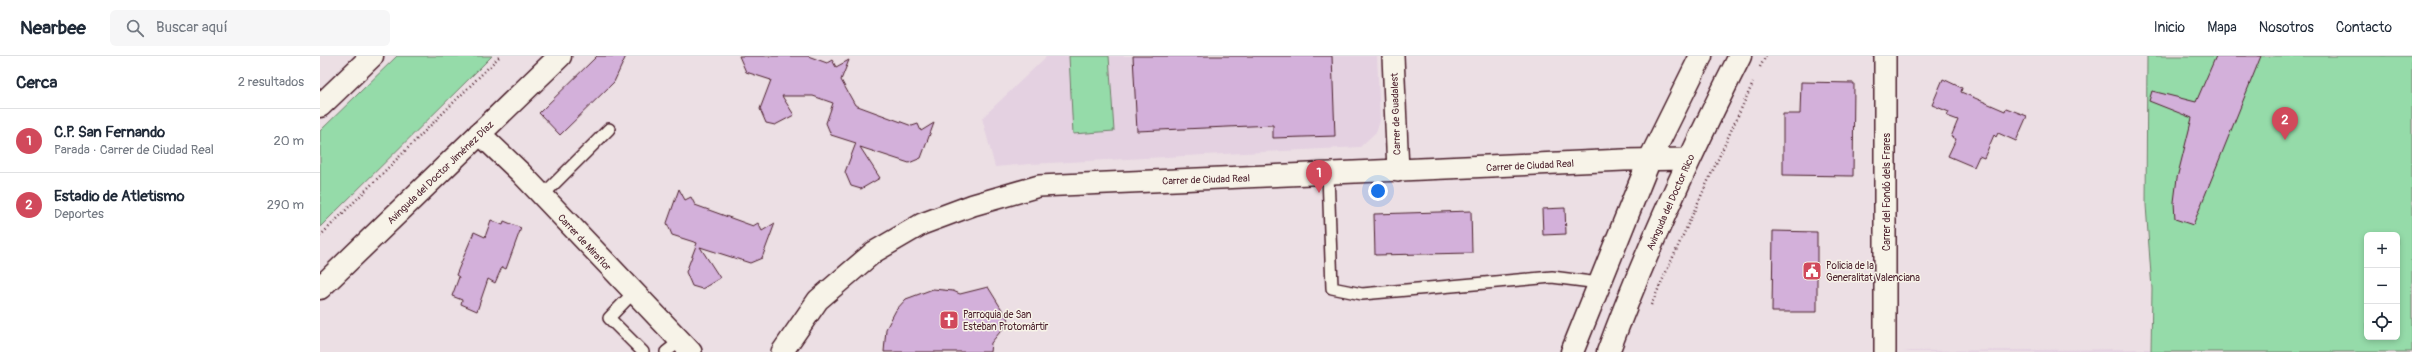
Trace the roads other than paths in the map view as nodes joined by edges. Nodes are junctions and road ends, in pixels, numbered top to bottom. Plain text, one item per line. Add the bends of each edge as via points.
1 (372, 56) edge
2 (560, 56) edge
3 (1393, 56) edge
4 (1701, 56) edge
5 (1740, 56) edge
6 (1885, 56) edge
7 (320, 106) edge
8 (609, 129) dead end
9 (479, 133) junction
10 (1689, 159) junction
11 (1649, 161) junction
12 (1398, 171) junction
13 (1328, 174) junction
14 (542, 196) junction
15 (1599, 283) junction
16 (320, 288) edge
17 (633, 293) junction
18 (679, 348) edge
19 (643, 352) edge
20 (782, 352) edge
21 (1572, 352) edge
22 (1608, 352) edge
23 (1885, 352) edge

1 - 7 street
2 - 9 street, Avinguda del Doctor Jiménez Díaz
3 - 12 street, Carrer de Guadalest
4 - 11 street
5 - 10 street, Avinguda del Doctor Rico
6 - 23 street, Carrer del Fondó dels Frares
8 - 14 lane
9 - 14 street, Carrer de Miraflor
9 - 16 street, Avinguda del Doctor Jiménez Díaz
10 - 11 street, Carrer de Ciudad Real
10 - 22 street, Avinguda del Doctor Rico via 1632,289
11 - 12 street, Carrer de Ciudad Real
11 - 15 street
12 - 13 street, Carrer de Ciudad Real
13 - 15 lane via 1332,288 1362,294 1552,277
13 - 20 street, Carrer de Ciudad Real via 1039,186 973,205 922,224 874,252 818,300
14 - 17 street, Carrer de Miraflor
15 - 21 street
17 - 18 street, Carrer de Miraflor
17 - 19 lane via 609,318

